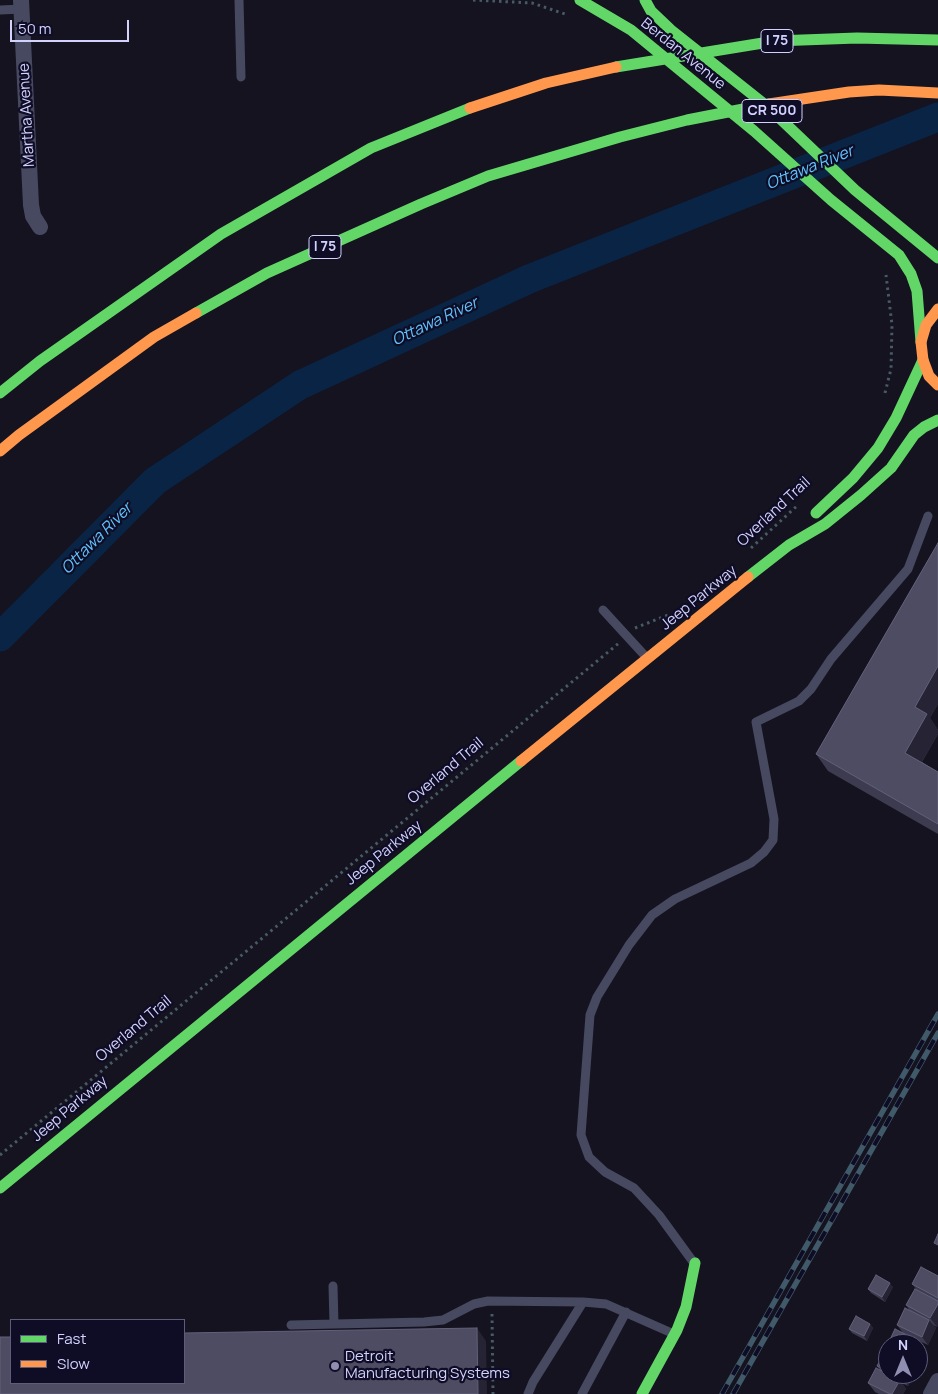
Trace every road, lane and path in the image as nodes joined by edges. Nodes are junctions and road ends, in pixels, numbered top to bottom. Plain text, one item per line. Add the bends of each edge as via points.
1 (239, 0) edge
2 (580, 0) edge
3 (645, 0) edge
4 (22, 4) edge
5 (0, 10) edge
6 (938, 40) edge
7 (242, 77) dead end
8 (938, 93) edge
9 (40, 227) dead end
10 (938, 258) edge
11 (885, 270) dead end
12 (938, 309) edge
13 (921, 342) junction
14 (922, 360) junction
15 (938, 385) edge
16 (0, 394) edge
17 (883, 400) dead end
18 (938, 420) edge
19 (0, 451) edge
20 (800, 504) dead end
21 (928, 516) dead end
22 (789, 545) junction
23 (749, 550) dead end
24 (603, 610) dead end
25 (675, 612) dead end
26 (627, 636) junction
27 (648, 658) junction
28 (0, 1155) edge
29 (0, 1188) edge
30 (695, 1263) joint
31 (333, 1286) dead end
32 (583, 1302) junction
33 (626, 1312) junction
34 (492, 1314) dead end
35 (334, 1324) junction
36 (291, 1325) dead end
37 (675, 1334) junction
38 (938, 1381) edge
39 (493, 1394) edge
40 (528, 1394) edge
41 (582, 1394) edge
42 (642, 1394) edge
43 (931, 1394) edge

1 - 7 lane
2 - 13 main road, Berdan Avenue via 631,30 891,247 906,264 917,291
3 - 10 main road, Berdan Avenue / CR 500 via 651,11 671,30 768,108 855,190
4 - 5 lane
4 - 9 street, Martha Avenue via 30,205
6 - 16 main road, I 75 via 776,41 619,66 546,83 478,105 371,148 221,234 48,355
8 - 19 main road, I 75 via 879,90 780,102 687,120 488,176 267,273 154,337
11 - 17 path via 892,325 891,369
12 - 13 main road via 926,325
13 - 14 main road, Berdan Avenue
14 - 15 main road via 929,376
14 - 22 main road, Jeep Parkway via 896,418 878,448
18 - 22 main road, Jeep Parkway via 914,435 891,468 861,495 825,524
20 - 23 path, Overland Trail
21 - 30 lane via 908,570 831,660 811,689 799,701 756,722 774,819 773,840 751,863 675,898 652,915 597,997 590,1015 580,1136 589,1157 605,1172 634,1188
22 - 27 main road, Jeep Parkway
24 - 26 lane
25 - 26 path, Overland Trail via 636,628
26 - 27 lane
26 - 28 path, Overland Trail
27 - 29 main road, Jeep Parkway
30 - 37 main road via 686,1307
31 - 35 lane
32 - 33 lane via 606,1304
32 - 35 lane via 488,1300 443,1320
32 - 40 lane
33 - 37 lane
33 - 41 lane
34 - 39 path
35 - 36 lane
37 - 42 main road
38 - 43 street

